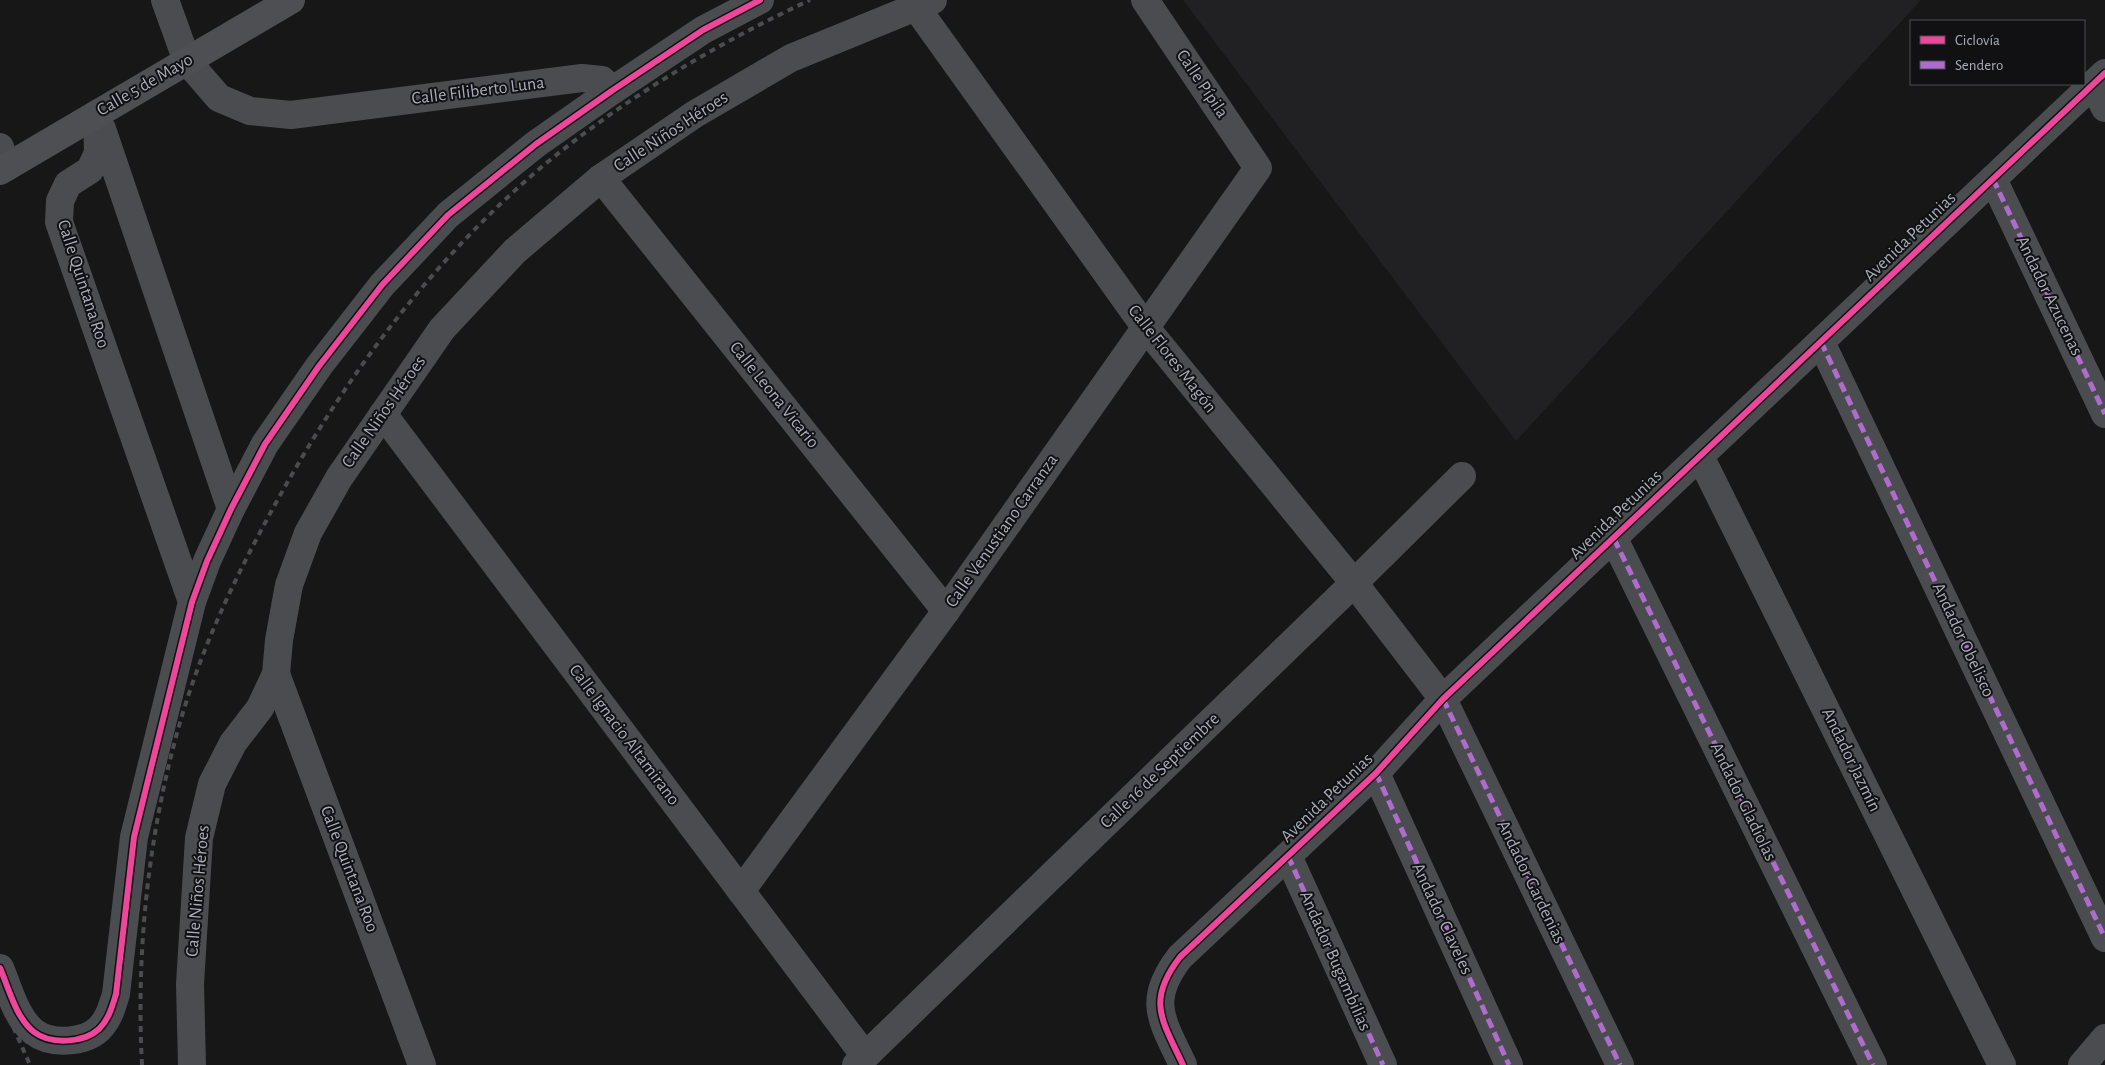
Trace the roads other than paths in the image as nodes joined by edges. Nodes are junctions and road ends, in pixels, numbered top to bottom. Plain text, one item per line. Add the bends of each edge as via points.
1 (165, 0) edge
2 (291, 0) edge
3 (760, 0) edge
4 (1145, 0) edge
5 (924, 3) edge
6 (188, 61) junction
7 (2101, 88) edge
8 (613, 90) junction
9 (97, 114) junction
10 (2, 162) edge
11 (1258, 168) joint
12 (602, 178) junction
13 (1993, 179) junction
14 (1146, 328) junction
15 (1821, 342) junction
16 (383, 414) junction
17 (2105, 414) edge
18 (1700, 456) junction
19 (1462, 476) dead end
20 (231, 509) junction
21 (1614, 539) junction
22 (1354, 583) junction
23 (192, 602) junction
24 (946, 611) junction
25 (276, 674) junction
26 (1443, 700) junction
27 (1376, 773) junction
28 (1288, 856) junction
29 (742, 891) junction
30 (2105, 938) edge
31 (0, 968) edge
32 (2105, 1038) edge
33 (860, 1060) edge
34 (192, 1065) edge
35 (422, 1065) edge
36 (1183, 1065) edge
37 (1383, 1065) edge
38 (1509, 1065) edge
39 (1620, 1065) edge
40 (1873, 1065) edge
41 (2002, 1065) edge
42 (2082, 1065) edge

1 - 6 street, Calle Filiberto Luna
2 - 6 main road, Calle 5 de Mayo
3 - 8 street via 703,30
4 - 11 street, Calle Pípila
5 - 12 street, Calle Niños Héroes via 791,58 695,114
5 - 14 street, Calle Flores Magón
6 - 8 street, Calle Filiberto Luna via 219,98 250,111 291,115 582,78 602,80
6 - 9 main road, Calle 5 de Mayo
7 - 13 street, Avenida Petunias
8 - 20 street via 536,144 448,215 382,285 318,366 265,444
9 - 10 main road, Calle 5 de Mayo
9 - 20 street
9 - 23 street, Calle Quintana Roo via 98,153 90,170 68,184 60,201 59,222
11 - 14 street, Calle Venustiano Carranza
12 - 16 street, Calle Niños Héroes via 515,251 442,330
12 - 24 street, Calle Leona Vicario
13 - 15 street, Avenida Petunias
13 - 17 street, Andador Azucenas
14 - 22 street, Calle Flores Magón
14 - 24 street, Calle Venustiano Carranza
15 - 18 street, Avenida Petunias
15 - 30 street, Andador Obelisco
16 - 25 street, Calle Niños Héroes via 339,478 308,533 289,584
16 - 29 street, Calle Ignacio Altamirano
18 - 21 street, Avenida Petunias
18 - 41 street, Andador Jazmín
19 - 22 street, Calle 16 de Septiembre
20 - 23 street
21 - 26 street, Avenida Petunias
21 - 40 street, Andador Gladiolas
22 - 26 street, Calle Flores Magón
22 - 33 street, Calle 16 de Septiembre
23 - 31 street via 134,837 110,1014 99,1030 80,1039 56,1040 35,1033 22,1018
24 - 29 street, Calle Venustiano Carranza
25 - 34 street, Calle Niños Héroes via 260,708 233,743 212,784 199,838 190,984
25 - 35 street, Calle Quintana Roo
26 - 27 street, Avenida Petunias
26 - 39 street, Andador Gardenias
27 - 28 street, Avenida Petunias
27 - 38 street, Andador Claveles
28 - 36 street, Avenida Petunias via 1180,957 1168,973 1160,989 1159,1005 1163,1024
28 - 37 street, Andador Bugambilias
29 - 33 street, Calle Ignacio Altamirano
32 - 42 street

